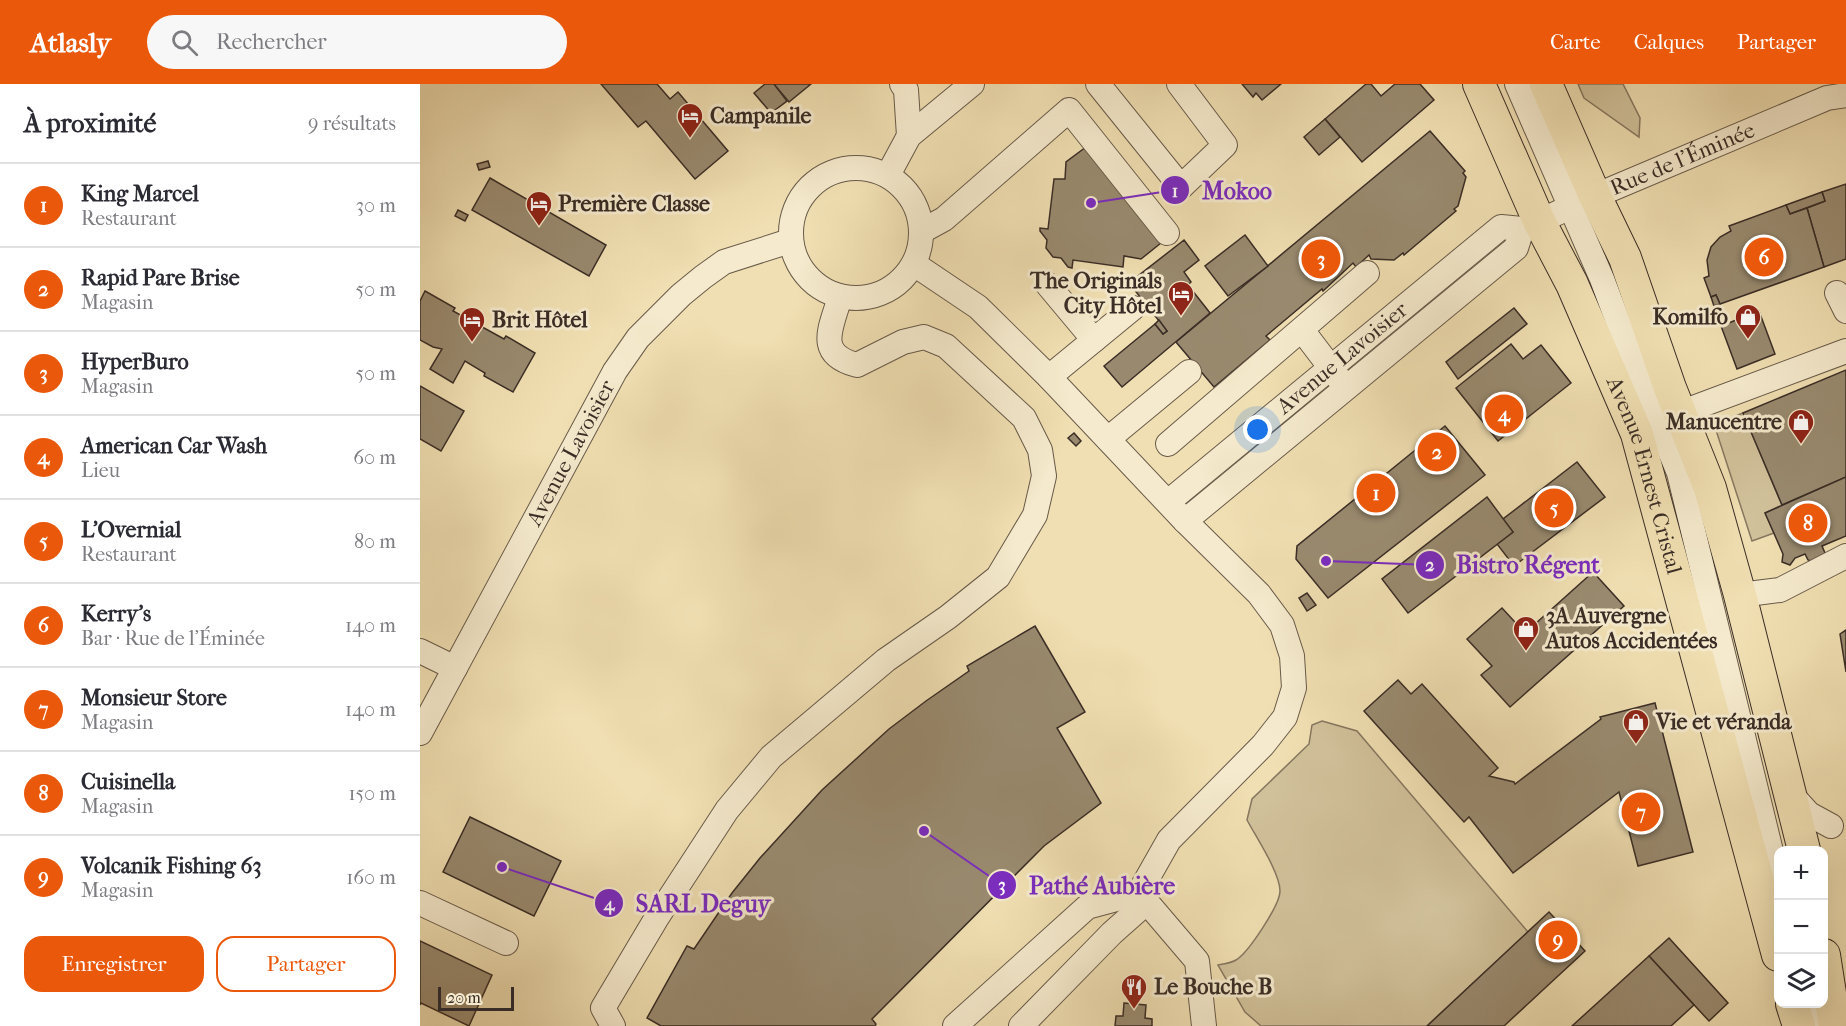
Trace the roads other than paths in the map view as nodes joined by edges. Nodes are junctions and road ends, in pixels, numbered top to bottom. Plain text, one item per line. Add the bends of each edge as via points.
1 (902, 84) edge
2 (972, 84) edge
3 (1179, 84) edge
4 (1479, 84) edge
5 (1517, 84) edge
6 (1546, 84) edge
7 (1103, 86) edge
8 (1840, 92) edge
9 (909, 136) junction
10 (888, 175) junction
11 (1583, 201) junction
12 (1530, 225) junction
13 (922, 231) junction
14 (1167, 233) dead end
15 (790, 241) junction
16 (914, 264) junction
17 (1367, 273) dead end
18 (1048, 285) dead end
19 (840, 297) junction
20 (1133, 308) dead end
21 (1302, 330) junction
22 (1094, 340) junction
23 (1846, 351) edge
24 (1331, 367) junction
25 (1189, 372) dead end
26 (1049, 377) junction
27 (1346, 388) junction
28 (1680, 413) junction
29 (1108, 439) junction
30 (1168, 444) dead end
31 (1168, 502) junction
32 (1185, 521) junction
33 (1846, 556) edge
34 (1740, 595) junction
35 (420, 651) edge
36 (455, 668) junction
37 (420, 733) edge
38 (1789, 792) junction
39 (1838, 824) edge
40 (1803, 846) edge
41 (1816, 846) edge
42 (1774, 860) edge
43 (1143, 897) junction
44 (420, 903) edge
45 (506, 943) dead end
46 (1779, 954) edge
47 (1828, 983) edge
48 (1793, 1008) edge
49 (1811, 1008) edge
50 (608, 1017) edge
51 (955, 1026) edge
52 (1021, 1026) edge
53 (1204, 1026) edge
54 (1799, 1026) edge
55 (1816, 1026) edge
56 (1834, 1026) edge

1 - 9 street via 906,90
2 - 9 street
3 - 7 street via 1225,145 1181,187
4 - 12 main road, Avenue Ernest Cristal
5 - 11 street
6 - 11 main road
8 - 11 street, Rue de l'Éminée
9 - 10 street
10 - 13 street via 913,200
10 - 15 street via 865,167 835,170 811,184 794,210
11 - 12 street, Rue de l'Éminée
11 - 28 main road via 1625,258
11 - 42 street via 1592,255 1679,473
12 - 24 street, Avenue Lavoisier via 1500,227
12 - 27 street, Avenue Lavoisier via 1516,248
12 - 46 main road, Avenue Ernest Cristal via 1572,284 1636,434
13 - 14 street via 944,219 1069,110
13 - 16 street
15 - 19 street via 802,271 825,291
15 - 36 street, Avenue Lavoisier via 724,262 681,295 638,338 615,371
16 - 19 street via 891,288 862,298
16 - 26 street via 978,307
17 - 21 street
18 - 22 street
19 - 50 street via 828,336 831,349 841,361 857,366 903,342 924,337 946,346 1024,418 1040,450 1044,476 1035,515 998,577 886,660 771,757 727,810 657,919
20 - 22 street
21 - 24 street
21 - 30 street
22 - 26 street
23 - 28 street
24 - 27 street
24 - 31 street, Avenue Lavoisier
25 - 29 street
26 - 29 street
27 - 32 street, Avenue Lavoisier
28 - 34 main road via 1710,488
29 - 31 street
31 - 32 street
32 - 43 street via 1258,594 1282,625 1292,656 1294,688 1285,717 1263,745 1169,840
33 - 34 street via 1780,590
34 - 38 main road
35 - 36 street
36 - 37 street, Avenue Lavoisier
38 - 39 street via 1809,814
38 - 40 main road
39 - 41 street
43 - 51 street via 1087,907
43 - 52 street
43 - 53 street via 1197,961
44 - 45 street
47 - 56 main road
48 - 54 main road
49 - 55 street

